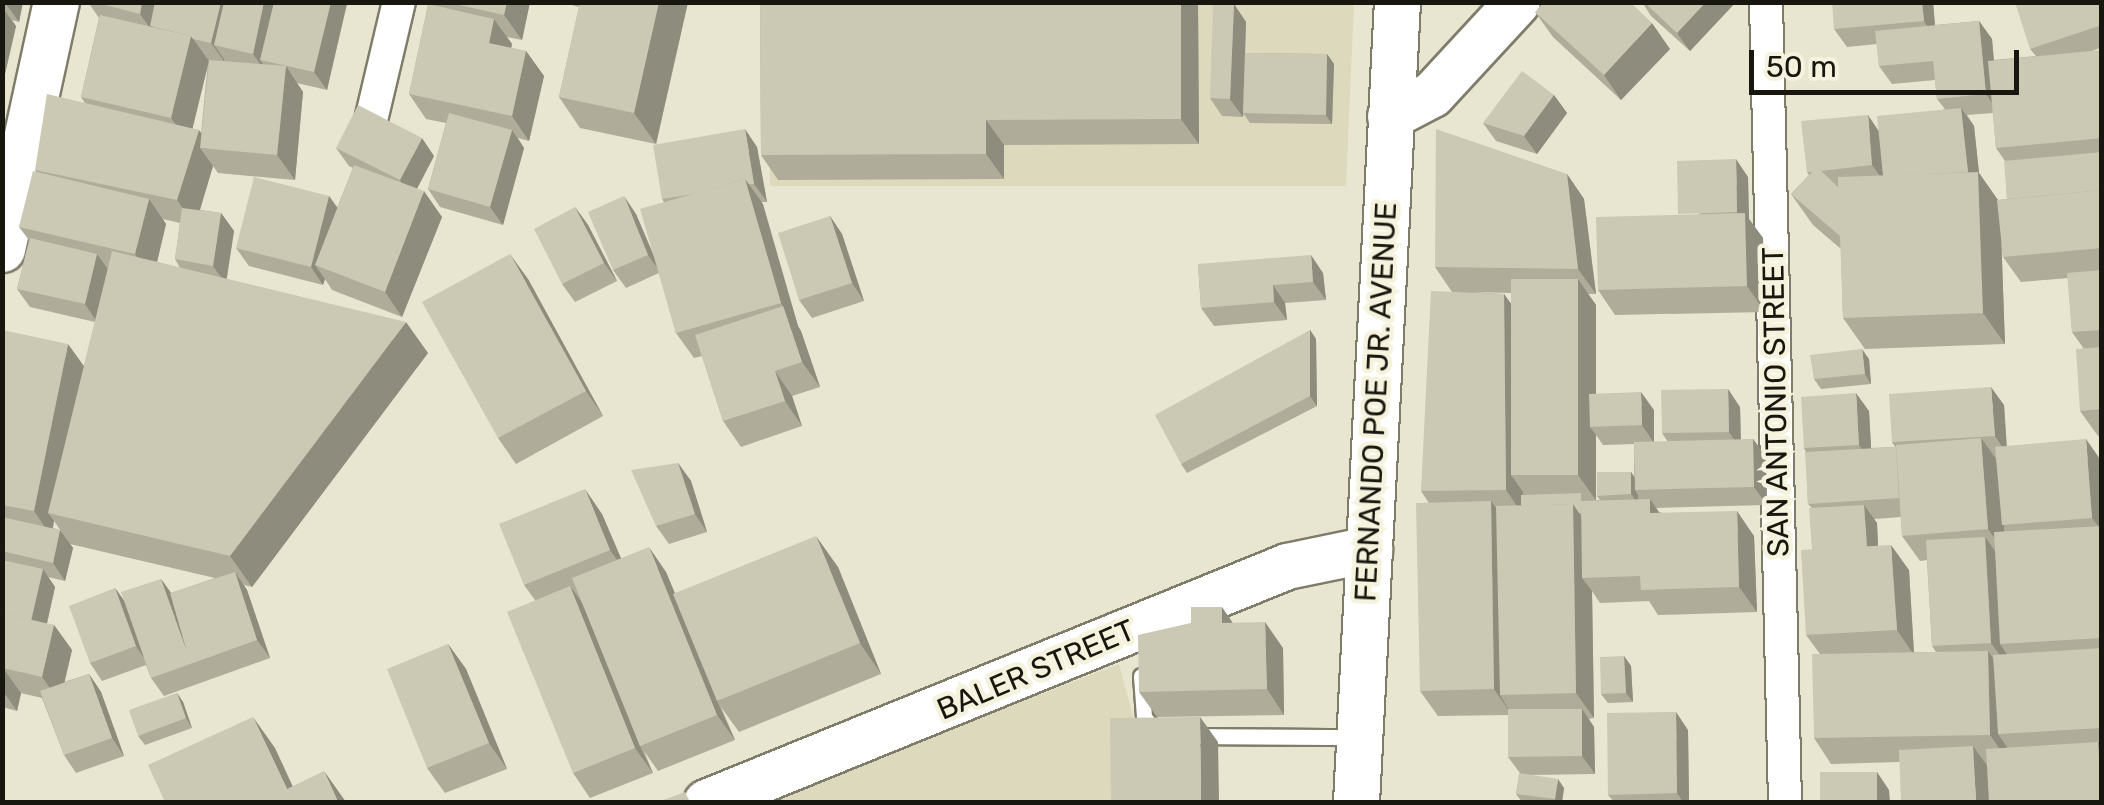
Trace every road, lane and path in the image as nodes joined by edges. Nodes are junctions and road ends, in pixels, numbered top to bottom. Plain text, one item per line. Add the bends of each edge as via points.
1 (56, 2) edge
2 (399, 2) edge
3 (1396, 2) edge
4 (1517, 2) edge
5 (1766, 2) edge
6 (1390, 116) junction
7 (371, 120) edge
8 (2, 250) edge
9 (1369, 549) junction
10 (1138, 627) junction
11 (1359, 737) junction
12 (706, 802) edge
13 (1356, 802) edge
14 (1785, 802) edge

1 - 8 street
2 - 7 street
3 - 6 street, FERNANDO POE JR. AVENUE
4 - 6 street via 1432,94
5 - 14 street, SAN ANTONIO STREET
6 - 9 street, FERNANDO POE JR. AVENUE
9 - 10 street, BALER STREET via 1287,566
9 - 11 street, FERNANDO POE JR. AVENUE
10 - 11 lane via 1144,717 1159,735
10 - 12 street, BALER STREET
11 - 13 street, FERNANDO POE JR. AVENUE

